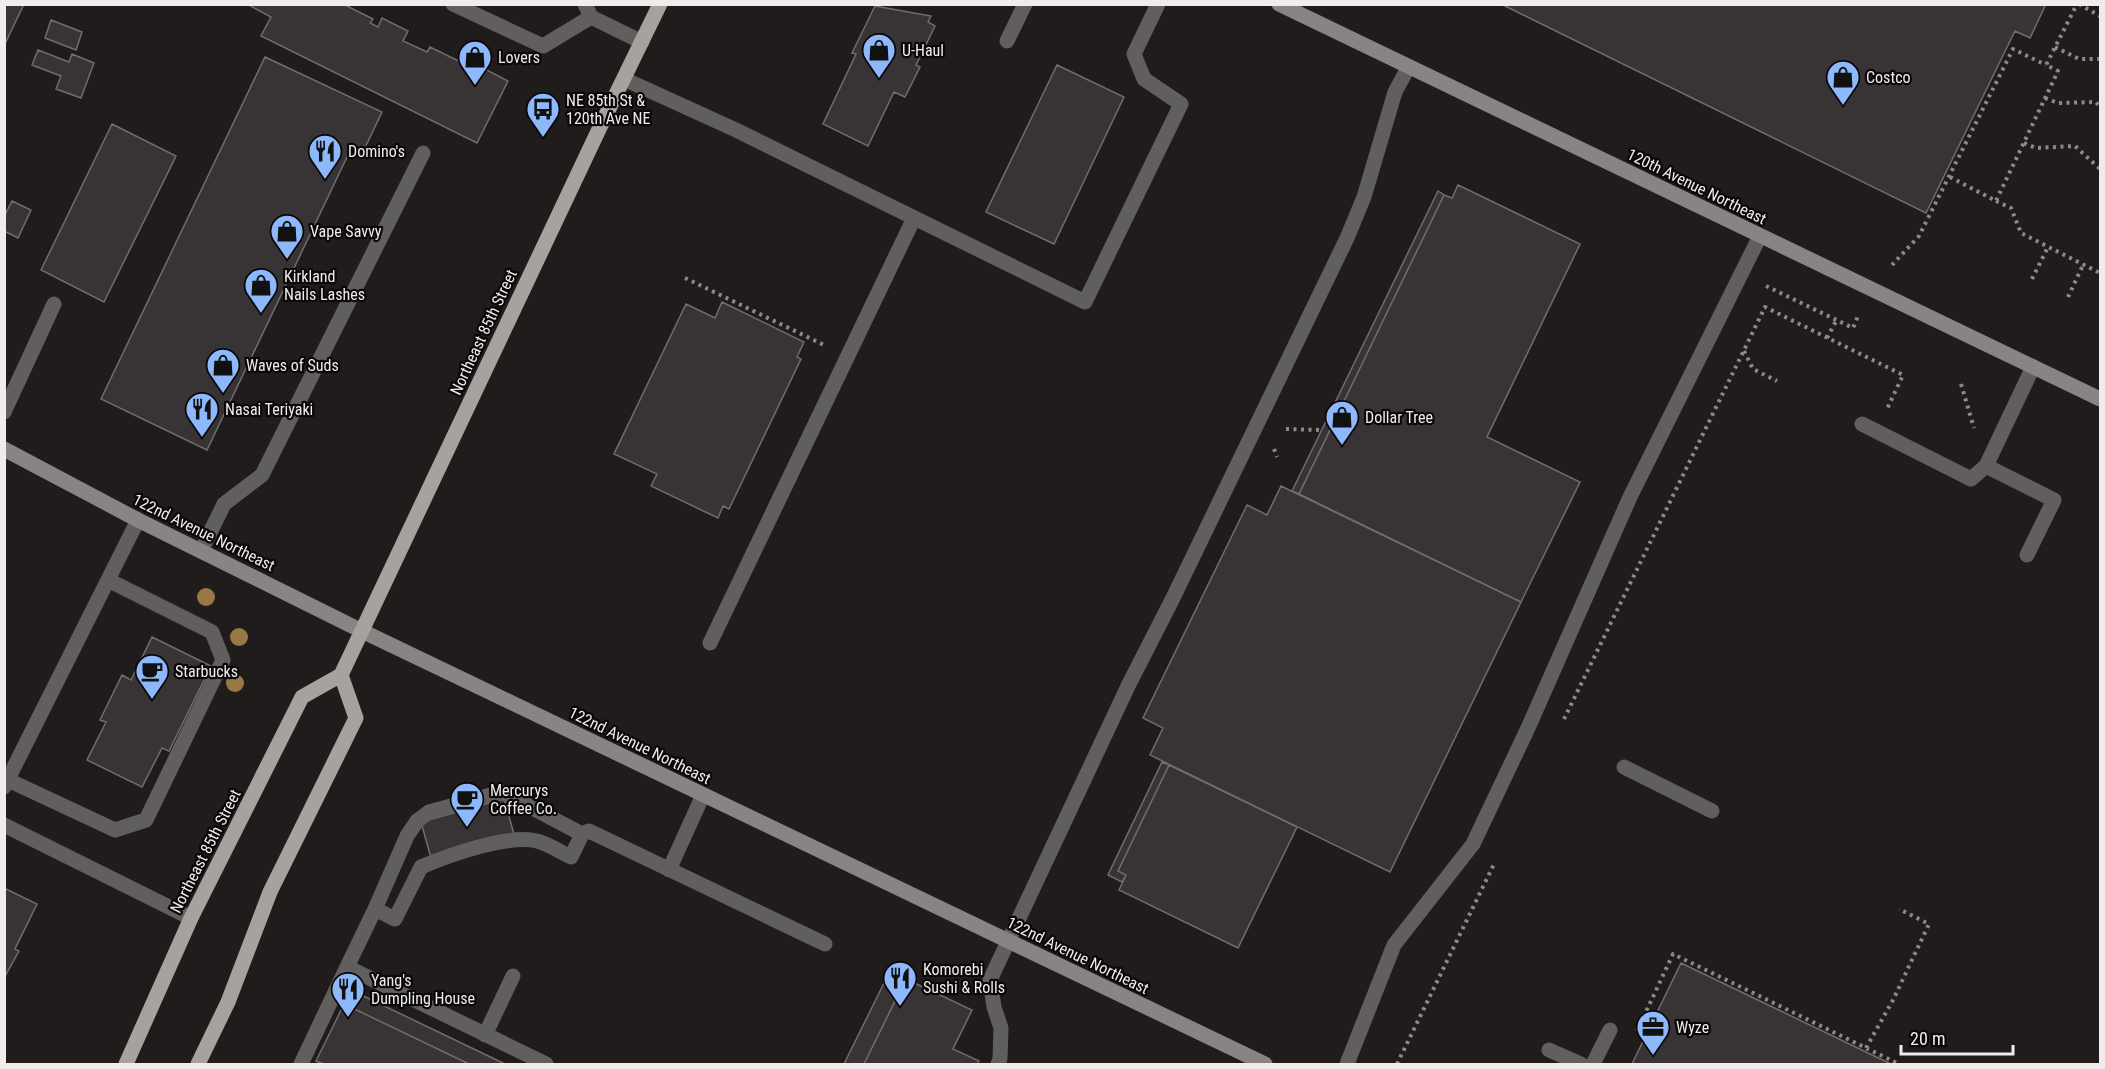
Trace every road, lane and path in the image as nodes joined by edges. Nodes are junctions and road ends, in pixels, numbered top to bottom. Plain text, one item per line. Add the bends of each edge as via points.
1 (453, 4) edge
2 (660, 4) edge
3 (1024, 4) edge
4 (1158, 4) edge
5 (1279, 4) edge
6 (2078, 4) edge
7 (1302, 10) edge
8 (588, 11) edge
9 (2100, 16) edge
10 (1007, 41) dead end
11 (642, 42) junction
12 (2055, 47) junction
13 (2100, 59) edge
14 (2046, 64) junction
15 (1408, 68) junction
16 (624, 79) junction
17 (2046, 98) junction
18 (2100, 107) edge
19 (2024, 143) junction
20 (423, 153) dead end
21 (2100, 169) edge
22 (1950, 177) junction
23 (1996, 201) junction
24 (914, 218) junction
25 (1760, 236) junction
26 (2048, 247) junction
27 (1892, 265) dead end
28 (2083, 265) junction
29 (1741, 273) junction
30 (2100, 273) edge
31 (685, 278) dead end
32 (2032, 279) dead end
33 (2068, 297) dead end
34 (54, 304) dead end
35 (1858, 316) dead end
36 (1836, 321) junction
37 (1827, 338) junction
38 (1744, 351) junction
39 (847, 356) junction
40 (2033, 367) junction
41 (1777, 381) dead end
42 (2100, 399) edge
43 (4, 412) edge
44 (1869, 428) joint
45 (1285, 429) dead end
46 (1321, 430) dead end
47 (4, 449) edge
48 (1986, 466) junction
49 (138, 520) junction
50 (201, 551) junction
51 (2027, 555) dead end
52 (108, 580) junction
53 (362, 631) junction
54 (710, 643) dead end
55 (341, 675) junction
56 (1562, 725) dead end
57 (1624, 766) dead end
58 (6, 783) edge
59 (703, 795) junction
60 (1712, 811) dead end
61 (4, 825) edge
62 (582, 834) junction
63 (1495, 863) dead end
64 (669, 870) junction
65 (375, 909) junction
66 (1899, 909) dead end
67 (191, 918) junction
68 (1008, 942) junction
69 (825, 944) dead end
70 (347, 967) junction
71 (513, 976) dead end
72 (1610, 1030) dead end
73 (1636, 1034) dead end
74 (485, 1035) junction
75 (1866, 1048) junction
76 (1549, 1050) dead end
77 (126, 1065) edge
78 (198, 1065) edge
79 (301, 1065) edge
80 (546, 1065) edge
81 (998, 1065) edge
82 (1265, 1065) edge
83 (1347, 1065) edge
84 (1397, 1065) edge
85 (1581, 1065) edge
86 (1593, 1065) edge
87 (1899, 1065) edge

1 - 8 lane via 543,46
2 - 11 main road, Northeast 85th Street
3 - 10 lane
4 - 24 lane via 1134,54 1144,79 1181,104 1085,302
5 - 7 street, 120th Avenue Northeast
6 - 9 path
6 - 12 path
7 - 15 street, 120th Avenue Northeast
8 - 11 lane
11 - 16 main road, Northeast 85th Street
12 - 13 path via 2079,59
12 - 14 path
14 - 17 path via 2058,71
14 - 22 path via 2013,49
15 - 25 street, 120th Avenue Northeast
15 - 68 lane via 1395,92 1364,197 1347,238
16 - 24 lane
16 - 53 main road, Northeast 85th Street
17 - 18 path via 2058,103 2096,102
17 - 19 path
19 - 21 path via 2036,147 2075,146
19 - 23 path
20 - 50 lane via 262,475 224,504
22 - 23 path
22 - 27 path via 1919,236
23 - 26 path via 2011,208 2020,233
24 - 39 lane
25 - 29 lane
25 - 40 street, 120th Avenue Northeast
26 - 28 path
26 - 32 path
28 - 30 path
28 - 33 path
29 - 36 path
29 - 83 lane via 1630,498 1473,844 1394,945
31 - 39 path
34 - 43 lane
35 - 36 path via 1853,328
36 - 37 path
37 - 38 path via 1765,307
37 - 44 path via 1903,375
38 - 41 path via 1753,369
38 - 56 path
39 - 54 lane
40 - 42 street, 120th Avenue Northeast
40 - 48 lane
44 - 48 lane via 1971,479
45 - 46 path
47 - 49 street, 122nd Avenue Northeast
48 - 51 lane via 2054,500
49 - 50 street, 122nd Avenue Northeast
49 - 52 lane
50 - 53 street, 122nd Avenue Northeast
52 - 58 lane
52 - 58 lane via 212,632 223,660 146,820 115,830
53 - 55 main road, Northeast 85th Street
53 - 59 street, 122nd Avenue Northeast
55 - 67 main road, Northeast 85th Street via 302,697
55 - 78 main road via 356,718 270,892 228,1002
57 - 60 lane
59 - 64 lane
59 - 68 street, 122nd Avenue Northeast
61 - 67 lane
62 - 64 lane via 589,831
62 - 65 lane via 571,858 538,841 510,839 440,859 421,867 395,920
62 - 65 lane via 502,792 429,812 407,836
63 - 84 path
64 - 69 lane
65 - 70 lane
66 - 75 path via 1929,924
67 - 77 main road, Northeast 85th Street
68 - 81 lane via 990,980 1001,1028
68 - 82 street, 122nd Avenue Northeast
70 - 74 lane
70 - 79 lane
71 - 74 lane
72 - 86 lane
73 - 75 path via 1673,954
74 - 80 lane
75 - 87 path
76 - 85 lane

